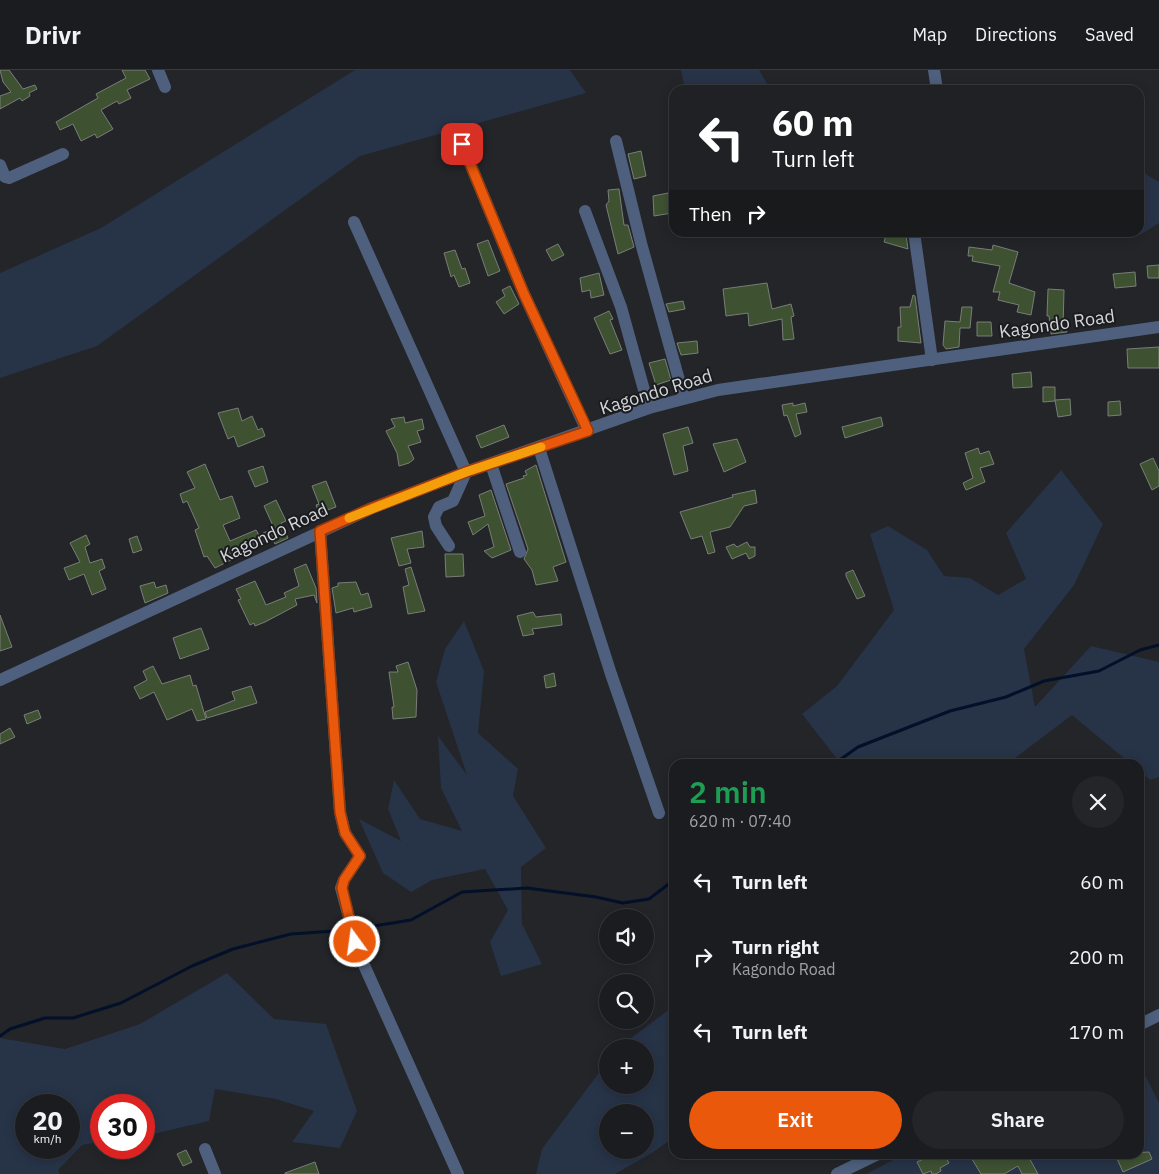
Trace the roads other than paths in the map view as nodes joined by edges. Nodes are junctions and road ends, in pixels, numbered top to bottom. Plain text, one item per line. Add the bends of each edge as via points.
1 (158, 70) edge
2 (934, 70) edge
3 (936, 85) edge
4 (165, 87) dead end
5 (616, 141) dead end
6 (462, 144) dead end
7 (63, 154) dead end
8 (2, 171) edge
9 (585, 211) dead end
10 (354, 222) dead end
11 (915, 237) edge
12 (1159, 327) edge
13 (932, 360) junction
14 (684, 398) junction
15 (649, 408) junction
16 (588, 431) junction
17 (539, 448) junction
18 (491, 464) junction
19 (466, 472) junction
20 (320, 531) junction
21 (450, 546) dead end
22 (520, 552) dead end
23 (0, 680) edge
24 (659, 812) dead end
25 (1159, 1015) edge
26 (1144, 1022) edge
27 (205, 1149) dead end
28 (868, 1159) edge
29 (215, 1174) edge
30 (458, 1174) edge
31 (837, 1174) edge

1 - 4 street
2 - 3 street
5 - 14 street
6 - 16 street via 524,294
7 - 8 street via 9,178
9 - 15 street via 622,307
10 - 19 street
11 - 13 street
12 - 13 street, Kagondo Road
13 - 14 street, Kagondo Road via 718,390
14 - 15 street, Kagondo Road
15 - 16 street, Kagondo Road
16 - 17 street, Kagondo Road
17 - 18 street, Kagondo Road
17 - 24 street
18 - 19 street, Kagondo Road
18 - 22 street
19 - 20 street, Kagondo Road
19 - 21 street via 453,501 440,507 434,517 436,526
20 - 23 street, Kagondo Road
20 - 30 street via 340,812 345,833 360,856 342,888 358,954
25 - 26 street
27 - 29 street
28 - 31 street

